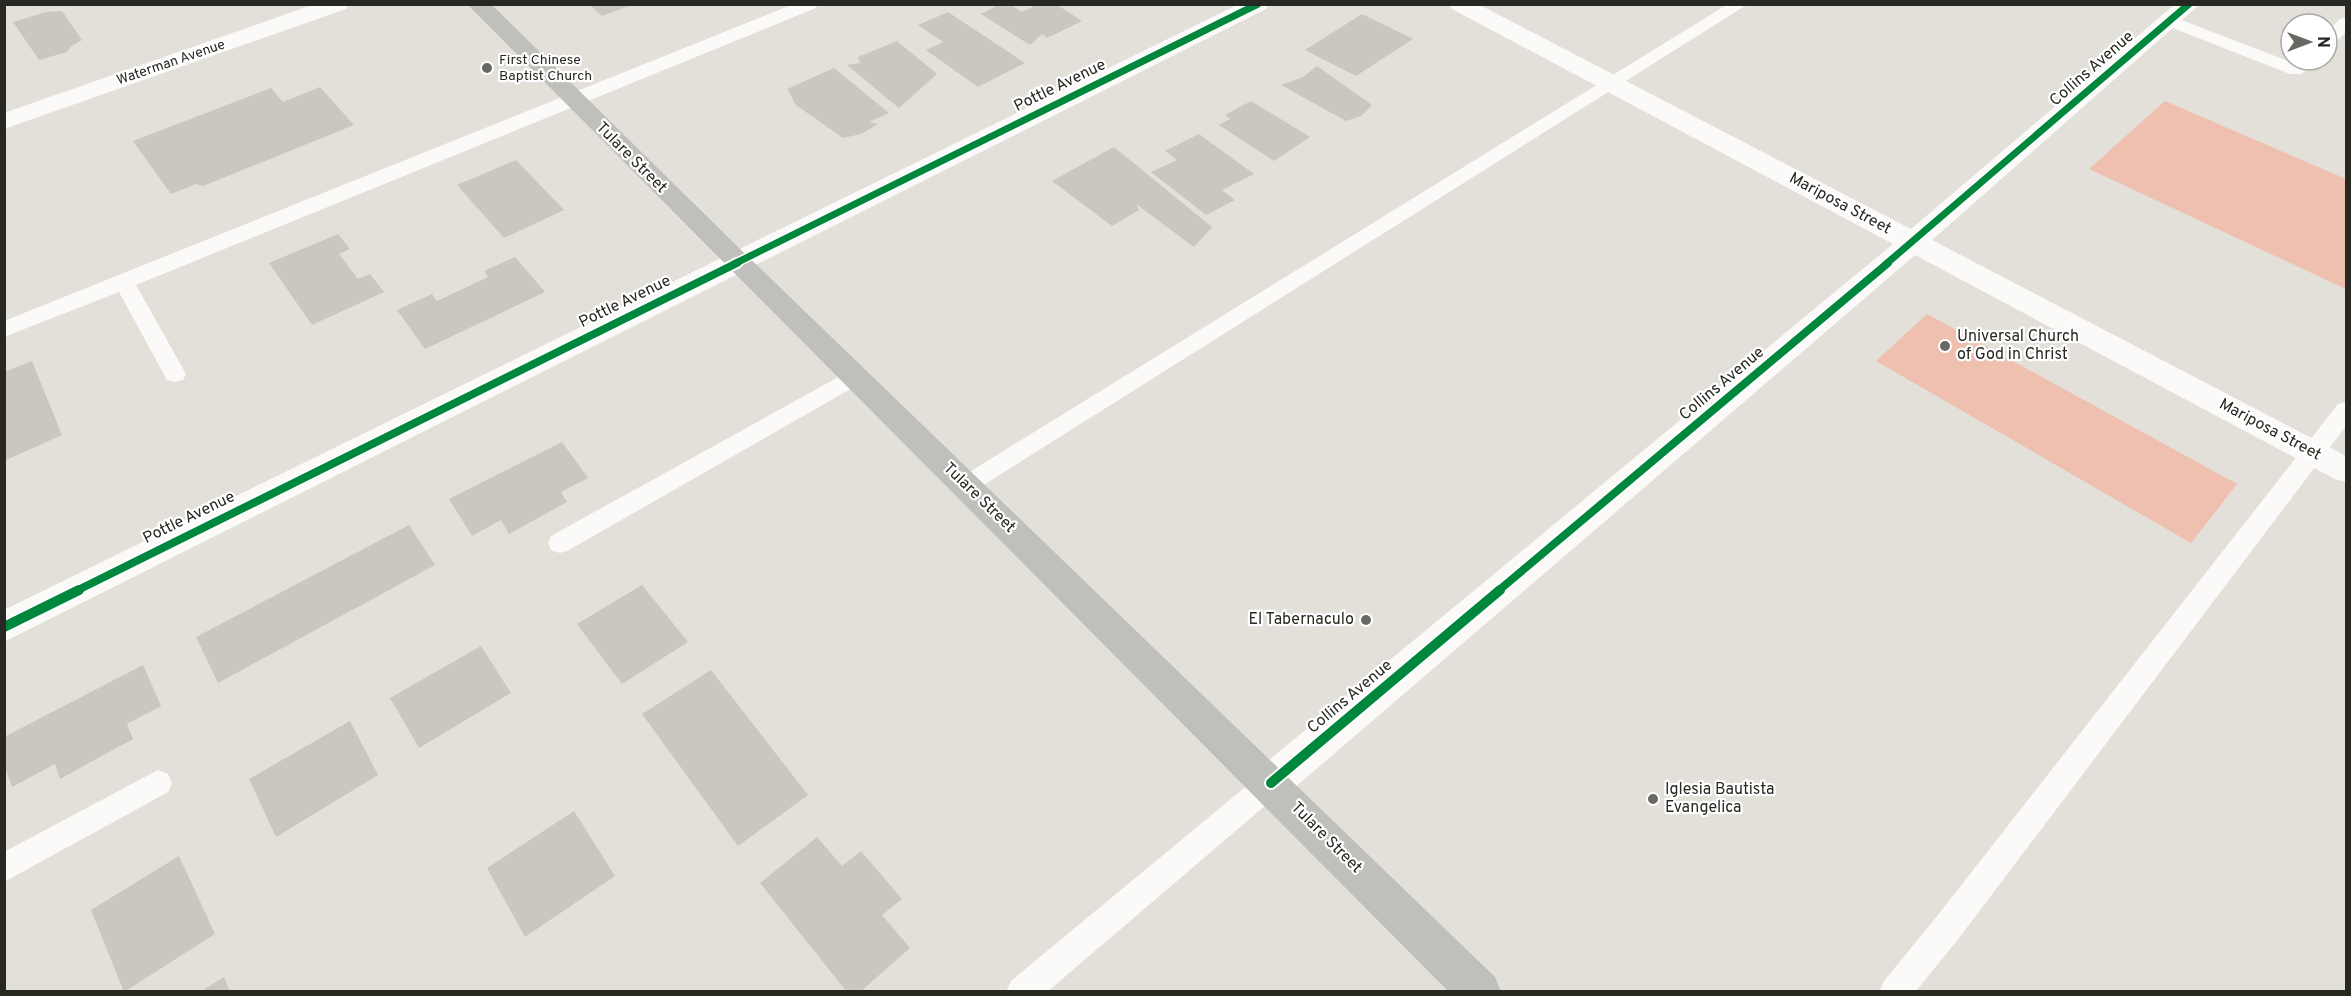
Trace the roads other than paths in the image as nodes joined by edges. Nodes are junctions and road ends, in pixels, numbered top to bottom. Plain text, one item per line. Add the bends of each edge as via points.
1 (338, 4) edge
2 (478, 4) edge
3 (810, 4) edge
4 (1258, 4) edge
5 (1460, 4) edge
6 (1740, 4) edge
7 (2180, 13) edge
8 (2279, 62) edge
9 (1612, 84) junction
10 (573, 100) junction
11 (4, 122) edge
12 (1913, 242) junction
13 (737, 263) junction
14 (124, 282) junction
15 (4, 330) edge
16 (175, 374) dead end
17 (853, 377) junction
18 (2346, 410) edge
19 (2315, 453) junction
20 (2346, 470) edge
21 (966, 485) junction
22 (560, 543) dead end
23 (4, 627) edge
24 (158, 783) dead end
25 (1271, 783) junction
26 (4, 868) edge
27 (1022, 992) edge
28 (1480, 992) edge
29 (1895, 992) edge

1 - 11 street, Waterman Avenue
2 - 10 main road, Tulare Street
3 - 10 lane
4 - 13 street, Pottle Avenue
5 - 9 street, Mariposa Street
6 - 9 lane
7 - 8 lane
7 - 12 street, Collins Avenue
9 - 12 street, Mariposa Street
9 - 21 lane
10 - 13 main road, Tulare Street
10 - 14 lane
12 - 19 street, Mariposa Street
12 - 25 street, Collins Avenue
13 - 17 main road, Tulare Street
13 - 23 street, Pottle Avenue
14 - 15 lane
14 - 16 lane
17 - 21 main road, Tulare Street
17 - 22 lane
18 - 19 lane
19 - 20 street, Mariposa Street
19 - 29 lane
21 - 25 main road, Tulare Street
24 - 26 lane
25 - 27 lane
25 - 28 main road, Tulare Street

